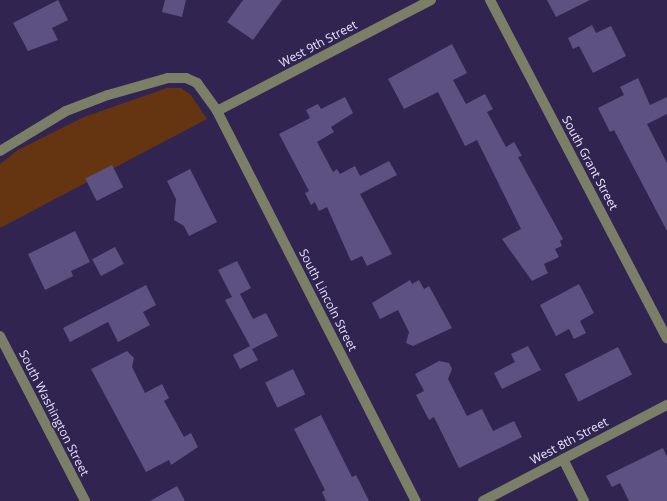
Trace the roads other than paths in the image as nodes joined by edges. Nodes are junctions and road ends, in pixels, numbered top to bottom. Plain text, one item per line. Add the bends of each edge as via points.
1 (431, 0) edge
2 (490, 0) edge
3 (217, 111) junction
4 (0, 151) edge
5 (0, 336) edge
6 (667, 338) edge
7 (667, 405) edge
8 (563, 459) junction
9 (85, 501) edge
10 (416, 501) edge
11 (483, 501) edge
12 (584, 501) edge

1 - 3 street, West 9th Street
2 - 6 street, South Grant Street
3 - 4 street, South Lincoln Street via 197,83 186,78 168,78 66,111
3 - 10 street, South Lincoln Street
5 - 9 street, South Washington Street
7 - 8 street, West 8th Street
8 - 11 street, West 8th Street
8 - 12 street

